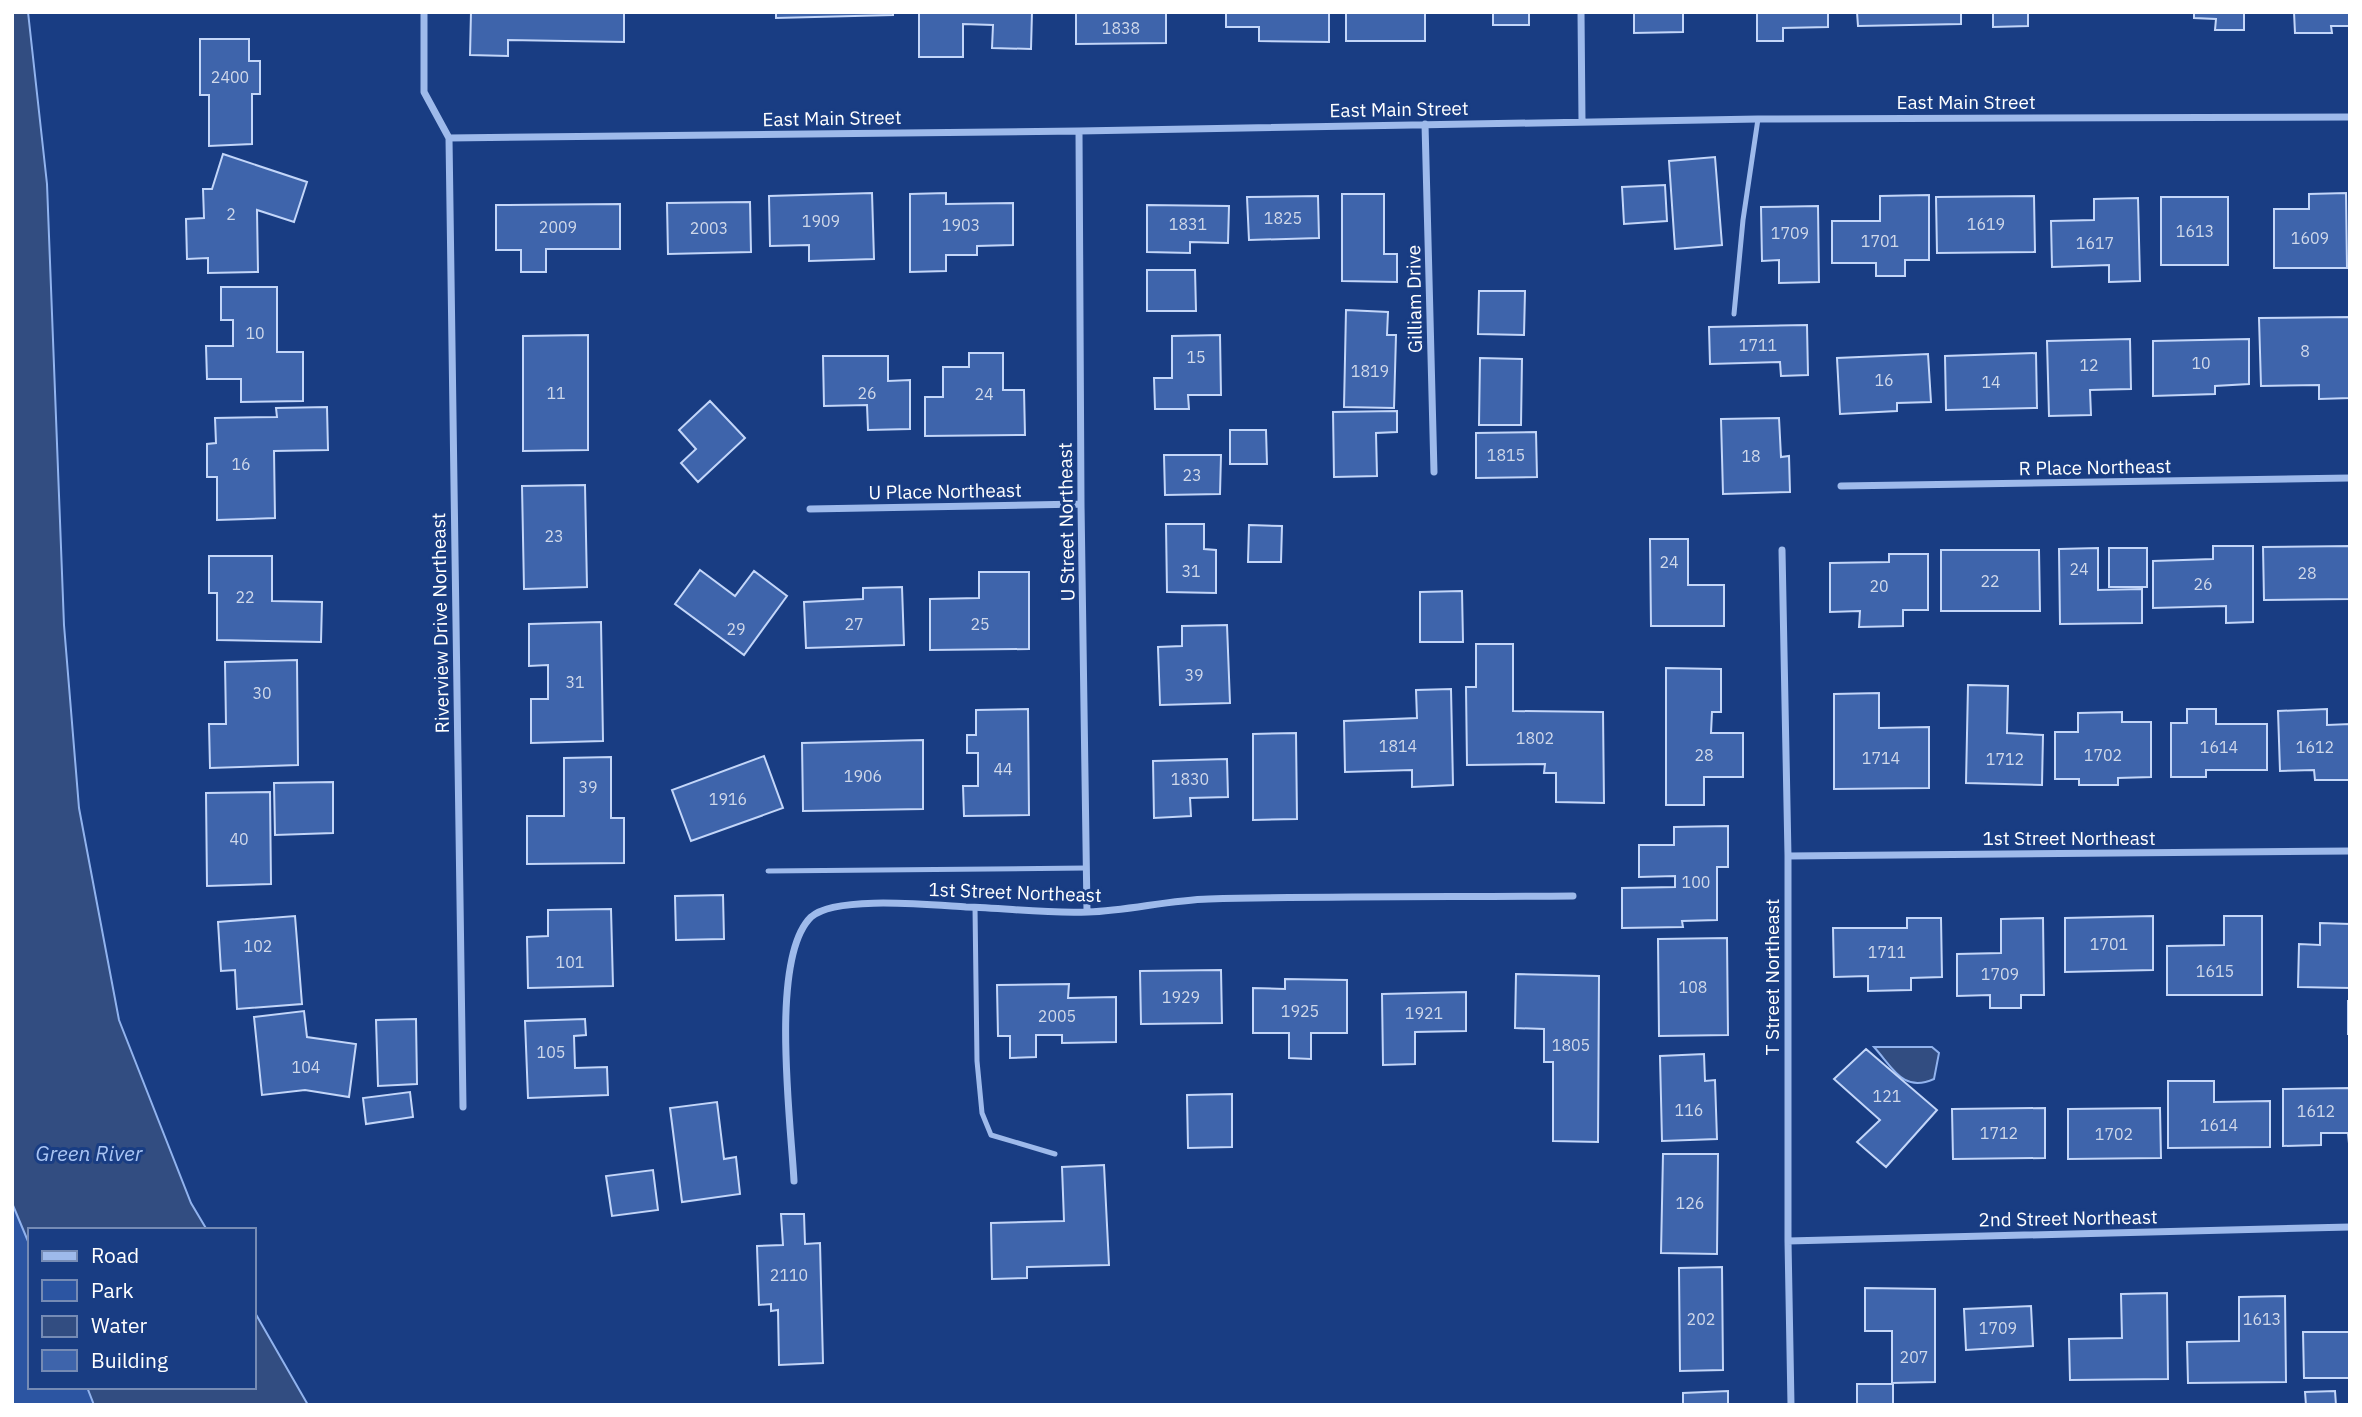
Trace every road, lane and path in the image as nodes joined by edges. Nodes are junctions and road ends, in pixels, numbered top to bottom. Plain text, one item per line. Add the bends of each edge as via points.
1 (424, 12) edge
2 (1581, 12) edge
3 (2350, 117) edge
4 (1758, 119) junction
5 (1582, 121) junction
6 (1425, 124) junction
7 (1079, 131) junction
8 (449, 138) junction
9 (1734, 314) dead end
10 (1434, 472) dead end
11 (2350, 478) edge
12 (1840, 486) dead end
13 (1081, 504) junction
14 (810, 509) dead end
15 (1782, 550) dead end
16 (2350, 852) edge
17 (1788, 856) junction
18 (1086, 868) junction
19 (768, 871) dead end
20 (1573, 896) dead end
21 (975, 907) junction
22 (1087, 912) junction
23 (463, 1107) dead end
24 (1055, 1154) dead end
25 (794, 1181) dead end
26 (2350, 1227) edge
27 (1788, 1241) junction
28 (1791, 1405) edge

1 - 8 street via 424,92
2 - 5 street
3 - 4 street, East Main Street
4 - 5 street, East Main Street
4 - 9 lane
5 - 6 street, East Main Street
6 - 7 street, East Main Street
6 - 10 street, Gilliam Drive
7 - 8 street, East Main Street
7 - 13 street, U Street Northeast
8 - 23 street, Riverview Drive Northeast
11 - 12 street, R Place Northeast
13 - 14 street, U Place Northeast
13 - 18 street, U Street Northeast
15 - 17 street, T Street Northeast
16 - 17 street, 1st Street Northeast
17 - 27 street, T Street Northeast
18 - 19 lane
18 - 22 street, U Street Northeast
20 - 22 street, 1st Street Northeast via 1205,899
21 - 22 street, 1st Street Northeast
21 - 24 lane via 982,1113 991,1136
21 - 25 street, 1st Street Northeast via 846,904 819,911 806,923 793,952 784,1009
26 - 27 street, 2nd Street Northeast
27 - 28 street, T Street Northeast

